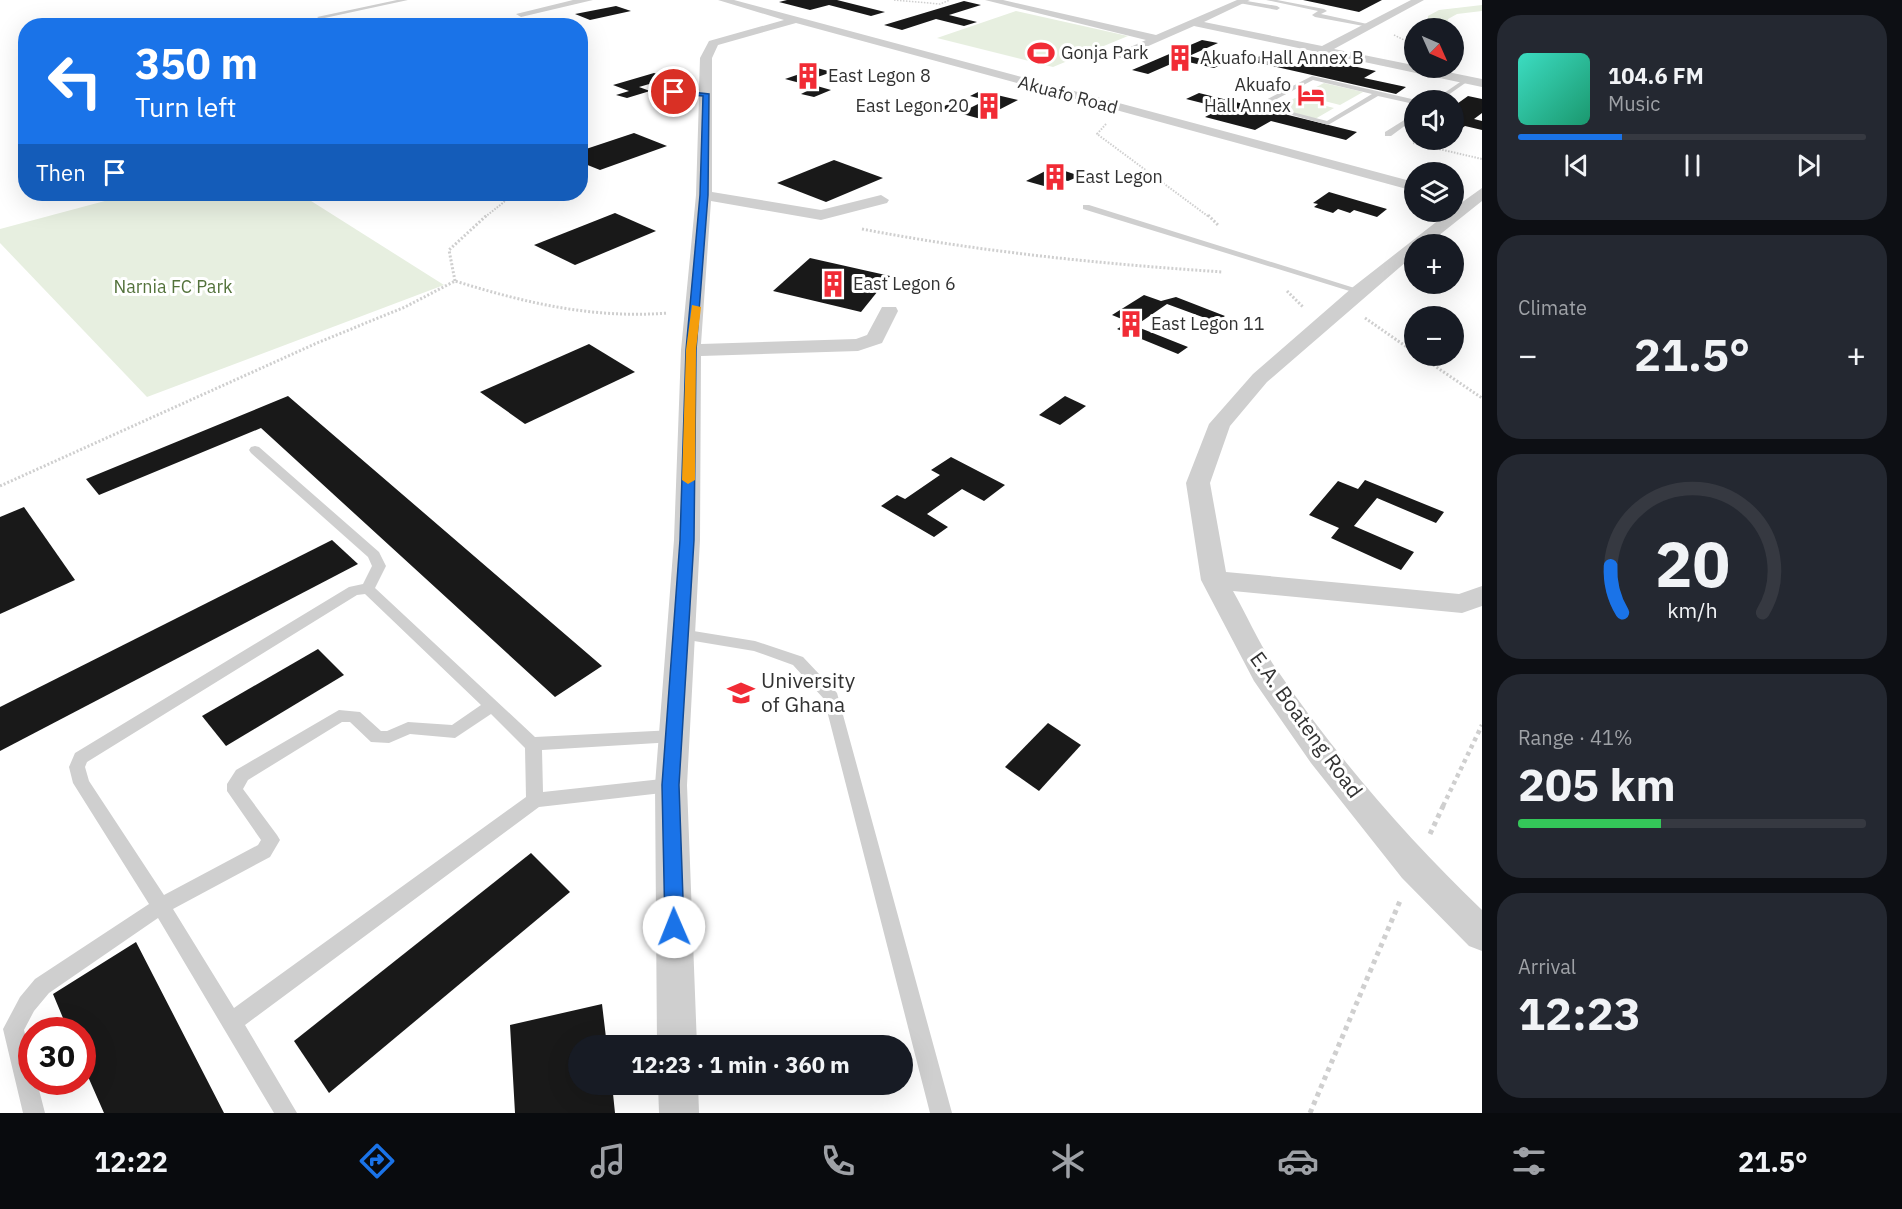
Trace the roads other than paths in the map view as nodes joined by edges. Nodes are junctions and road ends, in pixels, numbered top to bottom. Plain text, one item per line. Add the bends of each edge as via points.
1 (405, 0) edge
2 (588, 0) edge
3 (723, 0) edge
4 (990, 0) edge
5 (1269, 0) edge
6 (1419, 0) edge
7 (1243, 1) edge
8 (1286, 3) junction
9 (1275, 8) junction
10 (1315, 15) junction
11 (572, 16) dead end
12 (320, 17) dead end
13 (794, 20) junction
14 (1193, 22) junction
15 (1369, 25) junction
16 (1158, 39) junction
17 (1323, 50) junction
18 (1121, 55) dead end
19 (1468, 80) junction
20 (1482, 83) edge
21 (661, 89) dead end
22 (1452, 90) edge
23 (1378, 93) junction
24 (706, 94) junction
25 (1404, 100) edge
26 (1404, 123) edge
27 (1388, 134) road end
28 (1404, 185) edge
29 (704, 195) junction
30 (890, 195) dead end
31 (1478, 201) edge
32 (1086, 207) dead end
33 (1432, 234) edge
34 (1404, 256) edge
35 (1352, 297) junction
36 (889, 311) dead end
37 (691, 350) junction
38 (255, 450) dead end
39 (1214, 580) junction
40 (368, 589) junction
41 (1482, 595) edge
42 (681, 634) junction
43 (492, 705) junction
44 (674, 736) junction
45 (532, 744) junction
46 (671, 785) junction
47 (535, 801) junction
48 (160, 906) junction
49 (1482, 934) edge
50 (231, 1023) junction
51 (677, 1035) edge
52 (678, 1095) edge
53 (34, 1113) edge
54 (286, 1113) edge
55 (679, 1113) edge
56 (941, 1113) edge

1 - 12 lane
2 - 11 street via 521,14
3 - 13 street, Akuafo Road
4 - 16 street
5 - 8 lane
6 - 15 street
7 - 9 lane
7 - 14 street
8 - 9 lane
8 - 10 lane via 1324,11
9 - 10 lane
10 - 15 lane
13 - 24 street via 713,43 706,58
13 - 28 street, Akuafo Road
14 - 16 street
14 - 17 street
15 - 17 street
16 - 18 street
17 - 19 street
19 - 20 street
19 - 22 lane
21 - 24 street
23 - 23 lane via 1312,78 1259,105 1328,123
23 - 25 lane
24 - 29 street
26 - 27 lane
29 - 30 street via 821,215
29 - 37 street
31 - 33 street
32 - 35 lane via 1253,258
34 - 35 street, E.A. Boateng Road
35 - 39 street, E.A. Boateng Road via 1260,378 1220,424 1198,483
36 - 37 street via 875,339 858,345
37 - 42 street
38 - 40 lane via 374,555 379,566
39 - 41 street via 1462,604
39 - 49 street, E.A. Boateng Road via 1264,674 1322,754 1414,867
40 - 43 lane
40 - 48 lane via 354,590 81,758 77,767 81,783
42 - 44 street
42 - 56 lane via 755,646 798,661 831,697
43 - 45 lane
43 - 48 lane via 454,732 408,728 389,737 377,737 354,716 339,716 235,783 235,791 271,840 264,851
44 - 45 lane
44 - 46 street
45 - 47 lane
46 - 47 lane
46 - 51 street
47 - 50 lane
48 - 50 lane
48 - 53 lane via 42,986 27,1004 14,1029
50 - 54 lane
52 - 55 street

